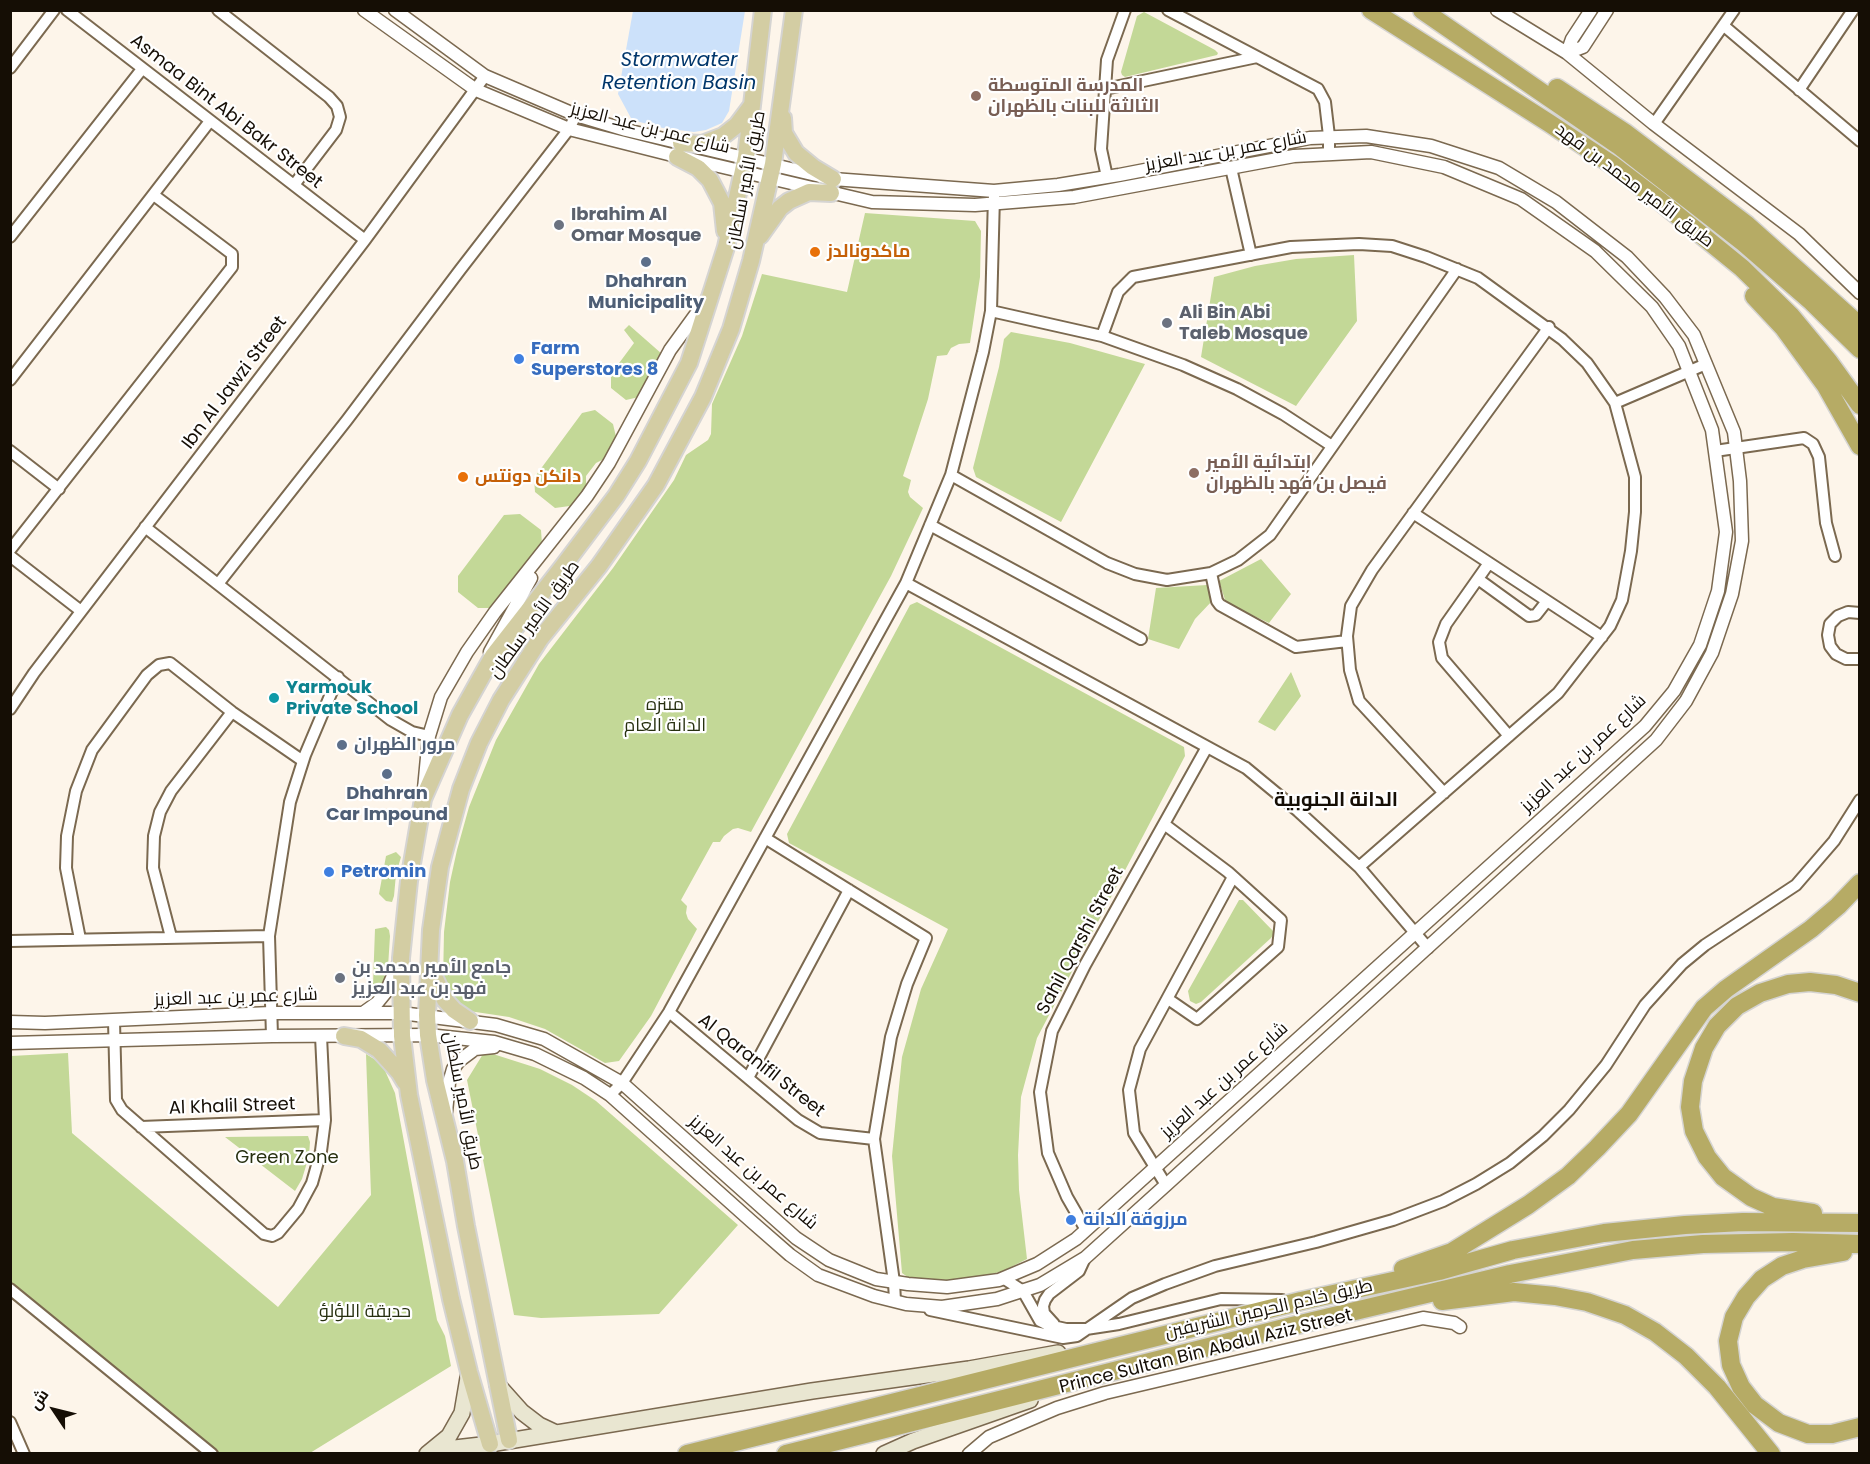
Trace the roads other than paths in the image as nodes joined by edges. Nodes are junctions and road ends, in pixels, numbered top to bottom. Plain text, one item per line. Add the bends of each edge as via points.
1 (54, 10) edge
2 (67, 10) edge
3 (218, 10) edge
4 (364, 10) edge
5 (395, 10) edge
6 (763, 10) edge
7 (794, 10) edge
8 (1125, 10) edge
9 (1168, 10) edge
10 (1371, 10) edge
11 (1422, 10) edge
12 (1428, 10) edge
13 (1497, 10) edge
14 (1591, 10) edge
15 (1607, 10) edge
16 (1734, 10) edge
17 (1853, 10) edge
18 (1724, 26) junction
19 (1567, 53) junction
20 (1257, 57) junction
21 (10, 68) edge
22 (142, 69) junction
23 (485, 76) junction
24 (1105, 89) junction
25 (476, 90) junction
26 (1800, 90) junction
27 (753, 104) junction
28 (781, 105) junction
29 (576, 115) junction
30 (210, 121) junction
31 (1654, 124) junction
32 (569, 129) junction
33 (1329, 136) junction
34 (1860, 141) edge
35 (679, 150) junction
36 (1329, 154) junction
37 (745, 165) junction
38 (1231, 168) junction
39 (771, 171) junction
40 (1107, 177) junction
41 (294, 185) junction
42 (832, 186) junction
43 (1641, 187) junction
44 (994, 191) junction
45 (154, 196) junction
46 (994, 205) junction
47 (10, 237) edge
48 (365, 240) junction
49 (756, 242) junction
50 (726, 247) junction
51 (1251, 255) junction
52 (1457, 269) junction
53 (712, 292) junction
54 (1860, 293) edge
55 (990, 311) junction
56 (1860, 326) edge
57 (1549, 327) junction
58 (1102, 336) junction
59 (1860, 349) edge
60 (1706, 364) junction
61 (1688, 371) junction
62 (10, 380) edge
63 (1615, 403) junction
64 (1860, 405) edge
65 (1332, 446) junction
66 (1860, 446) edge
67 (1736, 448) junction
68 (10, 451) edge
69 (1715, 451) junction
70 (951, 475) junction
71 (59, 489) junction
72 (1413, 513) junction
73 (930, 525) junction
74 (145, 527) junction
75 (549, 546) junction
76 (10, 550) edge
77 (10, 556) edge
78 (1835, 556) dead end
79 (1490, 563) junction
80 (1211, 573) junction
81 (1478, 579) junction
82 (906, 583) junction
83 (218, 584) junction
84 (1547, 601) junction
85 (81, 611) junction
86 (1860, 613) edge
87 (1602, 637) junction
88 (1141, 639) dead end
89 (1347, 641) junction
90 (1860, 659) edge
91 (486, 667) junction
92 (338, 677) junction
93 (10, 685) edge
94 (20, 693) junction
95 (10, 709) edge
96 (232, 712) junction
97 (429, 736) junction
98 (1509, 736) junction
99 (1207, 747) junction
100 (303, 761) junction
101 (1444, 794) junction
102 (423, 799) junction
103 (1860, 800) edge
104 (1164, 824) junction
105 (765, 838) junction
106 (1359, 867) junction
107 (1233, 877) junction
108 (1860, 883) edge
109 (849, 890) junction
110 (1415, 933) junction
111 (269, 936) junction
112 (171, 937) junction
113 (80, 939) junction
114 (10, 941) edge
115 (1428, 948) junction
116 (401, 957) junction
117 (429, 966) junction
118 (1860, 993) edge
119 (1168, 999) junction
120 (669, 1012) junction
121 (271, 1013) junction
122 (363, 1013) junction
123 (402, 1013) junction
124 (427, 1015) junction
125 (114, 1020) junction
126 (470, 1021) junction
127 (10, 1022) edge
128 (402, 1035) junction
129 (428, 1035) junction
130 (272, 1036) junction
131 (321, 1036) junction
132 (344, 1036) junction
133 (114, 1041) junction
134 (10, 1043) edge
135 (520, 1049) junction
136 (748, 1078) junction
137 (622, 1083) junction
138 (407, 1087) junction
139 (610, 1095) junction
140 (445, 1119) junction
141 (325, 1120) junction
142 (141, 1127) junction
143 (874, 1139) junction
144 (1156, 1168) junction
145 (1166, 1185) junction
146 (1860, 1221) edge
147 (1086, 1230) junction
148 (1860, 1244) edge
149 (1860, 1249) edge
150 (1085, 1258) junction
151 (1003, 1278) junction
152 (894, 1282) junction
153 (10, 1289) edge
154 (1023, 1291) junction
155 (1301, 1301) junction
156 (900, 1303) junction
157 (1348, 1313) junction
158 (1238, 1317) junction
159 (1056, 1326) junction
160 (1460, 1327) dead end
161 (1086, 1329) junction
162 (469, 1372) junction
163 (1103, 1374) junction
164 (497, 1384) junction
165 (10, 1422) edge
166 (1860, 1427) edge
167 (556, 1433) junction
168 (510, 1447) edge
169 (491, 1449) edge
170 (24, 1454) edge
171 (212, 1454) edge
172 (427, 1454) edge
173 (440, 1454) edge
174 (687, 1454) edge
175 (786, 1454) edge
176 (884, 1454) edge
177 (969, 1454) edge
178 (1771, 1454) edge

1 - 21 street
2 - 22 street, Asmaa Bint Abi Bakr Street
3 - 41 street via 337,106 340,117 336,130
4 - 25 street, شارع عمر بن عبد العزيز
5 - 23 street
6 - 27 main road, طريق الأمير سلطان
7 - 28 main road, طريق الأمير سلطان
8 - 24 street via 1107,60
9 - 20 street
10 - 43 highway, طريق الأمير محمد بن فهد via 1549,123
11 - 59 highway, طريق الأمير محمد بن فهد via 1618,145 1735,236
12 - 56 highway via 1493,46 1624,132 1747,225
13 - 19 street
14 - 19 street
15 - 19 street via 1583,47
16 - 18 street
17 - 26 street
18 - 26 street
18 - 31 street
19 - 31 street
20 - 24 street
20 - 33 street via 1318,89 1325,102
22 - 30 street, Asmaa Bint Abi Bakr Street
22 - 47 street
23 - 25 street, Ibn Al Jawzi Street
23 - 29 street
24 - 40 street via 1101,149
25 - 32 street, شارع عمر بن عبد العزيز
25 - 48 street, Ibn Al Jawzi Street
26 - 34 street
27 - 35 main road via 723,136
27 - 37 main road, طريق الأمير سلطان
28 - 39 main road, طريق الأمير سلطان
28 - 42 main road via 784,133 796,153
29 - 32 street
29 - 35 street
30 - 41 street, Asmaa Bint Abi Bakr Street
30 - 45 street
31 - 54 street via 1799,234
32 - 35 street, شارع عمر بن عبد العزيز
32 - 83 street
33 - 36 street
33 - 40 street
33 - 60 street via 1365,136 1431,146 1499,168 1556,202 1627,257 1665,297 1694,335
35 - 37 street, شارع عمر بن عبد العزيز
35 - 50 main road via 718,194
36 - 38 street, شارع عمر بن عبد العزيز
36 - 61 street, شارع عمر بن عبد العزيز via 1371,152 1444,167 1521,199 1595,251 1652,307 1679,346
37 - 39 street, شارع عمر بن عبد العزيز
37 - 50 main road, طريق الأمير سلطان
38 - 46 street, شارع عمر بن عبد العزيز via 1074,197
38 - 51 street
39 - 42 street, شارع عمر بن عبد العزيز
39 - 49 main road, طريق الأمير سلطان
40 - 44 street
41 - 48 street, Asmaa Bint Abi Bakr Street
42 - 44 street
42 - 46 street, شارع عمر بن عبد العزيز via 872,202
42 - 49 main road via 789,201
43 - 64 highway, طريق الأمير محمد بن فهد via 1742,268 1791,316
43 - 66 highway via 1732,273 1782,327 1826,386
44 - 46 street
45 - 62 street
45 - 71 street via 232,254 231,267
46 - 55 street
48 - 74 street, Ibn Al Jawzi Street
49 - 117 main road, طريق الأمير سلطان via 731,329 703,397 656,485 599,566 540,639 479,743 461,789 440,867
50 - 53 main road, طريق الأمير سلطان
51 - 52 street via 1291,246 1392,246
51 - 58 street via 1133,278 1118,292
52 - 57 street via 1478,278
52 - 65 street
53 - 75 street via 670,350 609,463
53 - 91 main road, طريق الأمير سلطان via 689,363 638,461 591,531
55 - 58 street
55 - 70 street
57 - 63 street via 1587,363
57 - 72 street
58 - 65 street via 1237,389
60 - 61 street
60 - 67 street via 1734,432
61 - 63 street
61 - 69 street, شارع عمر بن عبد العزيز via 1712,430
63 - 87 street via 1635,477 1635,512 1622,600
65 - 80 street via 1270,535 1238,560
67 - 69 street
67 - 78 street via 1804,438 1813,444 1819,457 1826,523
67 - 115 street via 1742,541 1732,594 1712,653 1686,701 1656,740
68 - 71 street
69 - 110 street, شارع عمر بن عبد العزيز via 1726,532 1718,591 1700,645 1674,691 1645,726
70 - 73 street
70 - 80 street via 1107,563 1135,574 1167,580
71 - 76 street
72 - 79 street
72 - 89 street via 1372,570 1352,606
73 - 82 street
73 - 88 street
74 - 83 street
74 - 85 street, Ibn Al Jawzi Street
75 - 91 street via 491,648
75 - 97 street via 467,652 441,697
77 - 85 street
79 - 81 street
79 - 84 street
80 - 89 street via 1220,605 1296,647
81 - 84 street via 1529,616 1536,615
81 - 98 street via 1438,642 1442,658
82 - 99 street
82 - 105 street
83 - 92 street
84 - 87 street
85 - 94 street, Ibn Al Jawzi Street
86 - 90 street via 1838,616 1830,624 1828,635 1836,654
87 - 98 street via 1558,693
89 - 101 street via 1359,701
91 - 102 main road, طريق الأمير سلطان
92 - 97 street via 391,720
92 - 100 street
93 - 94 street
94 - 95 street, Ibn Al Jawzi Street
96 - 100 street
96 - 112 street via 171,791 160,812 153,868
96 - 113 street via 170,663 159,665 147,675 92,750 76,791 67,836 66,868
97 - 102 street
98 - 101 street
99 - 104 street, Sahil Qarshi Street
99 - 106 street via 1246,768
100 - 111 street via 291,802
101 - 106 street
102 - 116 main road, طريق الأمير سلطان
103 - 161 street via 1834,841 1796,885 1705,945 1659,988 1606,1065 1569,1110 1510,1163 1443,1200 1393,1220 1215,1266 1165,1284 1132,1298
104 - 107 street
104 - 147 street, Sahil Qarshi Street via 1052,1031 1040,1092 1048,1153
105 - 109 street
105 - 120 street
106 - 110 street
107 - 119 street
107 - 119 street via 1281,920 1278,947 1197,1019
108 - 155 highway via 1811,929 1704,1008 1629,1114 1568,1176 1536,1200 1452,1252
109 - 136 street
109 - 143 street via 926,938 891,1037
110 - 115 street
110 - 144 street, شارع عمر بن عبد العزيز
111 - 112 street
111 - 121 street
112 - 113 street
113 - 114 street
115 - 145 street
116 - 122 street via 386,992
116 - 123 main road, طريق الأمير سلطان
117 - 124 main road, طريق الأمير سلطان
117 - 126 main road via 445,1000
118 - 146 highway via 1810,981 1760,993 1737,1006 1717,1026 1704,1048 1693,1081 1690,1107 1694,1131 1707,1157 1723,1177 1752,1197 1773,1207
119 - 144 street via 1140,1049 1129,1090 1134,1133
120 - 136 street, Al Qaranifil Street
120 - 137 street
121 - 122 street, شارع عمر بن عبد العزيز
121 - 125 street, شارع عمر بن عبد العزيز
121 - 130 street
122 - 123 street, شارع عمر بن عبد العزيز
123 - 124 street, شارع عمر بن عبد العزيز
123 - 128 main road, طريق الأمير سلطان
124 - 126 street, شارع عمر بن عبد العزيز
124 - 129 main road, طريق الأمير سلطان
125 - 127 street, شارع عمر بن عبد العزيز
125 - 133 street
126 - 137 street, شارع عمر بن عبد العزيز via 544,1039
128 - 129 street
128 - 132 street
128 - 138 main road, طريق الأمير سلطان
129 - 135 street via 494,1042
129 - 140 main road, طريق الأمير سلطان
130 - 131 street
130 - 133 street
131 - 132 street
131 - 141 street
132 - 138 main road via 361,1039 379,1050
133 - 134 street
133 - 142 street via 116,1100
135 - 139 street via 555,1063
135 - 140 street via 484,1047 466,1053 453,1069
136 - 143 street, Al Qaranifil Street via 798,1120 820,1133
137 - 139 street
137 - 152 street, شارع عمر بن عبد العزيز via 796,1238 829,1260
138 - 162 main road, طريق الأمير سلطان
139 - 156 street via 790,1256 819,1275
140 - 164 main road, طريق الأمير سلطان
141 - 142 street, Al Khalil Street
141 - 142 street via 312,1183 298,1209 272,1236 264,1234
143 - 152 street
144 - 145 street
144 - 147 street, شارع عمر بن عبد العزيز
145 - 150 street
146 - 155 highway, طريق خادم الحرمين الشريفين via 1743,1222 1604,1233 1513,1250
147 - 151 street, شارع عمر بن عبد العزيز via 1037,1264
148 - 157 highway, طريق خادم الحرمين الشريفين via 1703,1244 1633,1250 1510,1274
149 - 166 highway via 1803,1259 1762,1279 1734,1317 1728,1341 1731,1365 1741,1387 1755,1405 1779,1423 1808,1434 1832,1434
150 - 154 street
150 - 159 street via 1079,1271 1045,1300 1044,1313
151 - 152 street, شارع عمر بن عبد العزيز via 947,1287
151 - 154 street
152 - 156 street
153 - 171 street
154 - 156 street via 998,1299 942,1307
154 - 159 street via 1040,1321
155 - 158 highway, طريق خادم الحرمين الشريفين
155 - 161 street via 1221,1299
156 - 161 street via 1063,1338 1077,1336
157 - 163 highway, طريق خادم الحرمين الشريفين
157 - 178 highway via 1514,1292 1587,1302 1625,1315 1686,1356 1717,1387
158 - 167 main road via 1043,1356
158 - 174 highway, طريق خادم الحرمين الشريفين
159 - 161 street
160 - 177 street, Prince Sultan Bin Abdul Aziz Street via 1423,1318 1105,1393 989,1437
162 - 169 main road, طريق الأمير سلطان
162 - 172 main road via 462,1413 449,1436
163 - 175 highway, طريق خادم الحرمين الشريفين
163 - 176 main road
164 - 167 main road via 522,1412
164 - 168 main road, طريق الأمير سلطان
165 - 170 street
167 - 168 main road
168 - 169 main road
169 - 173 main road via 455,1448

